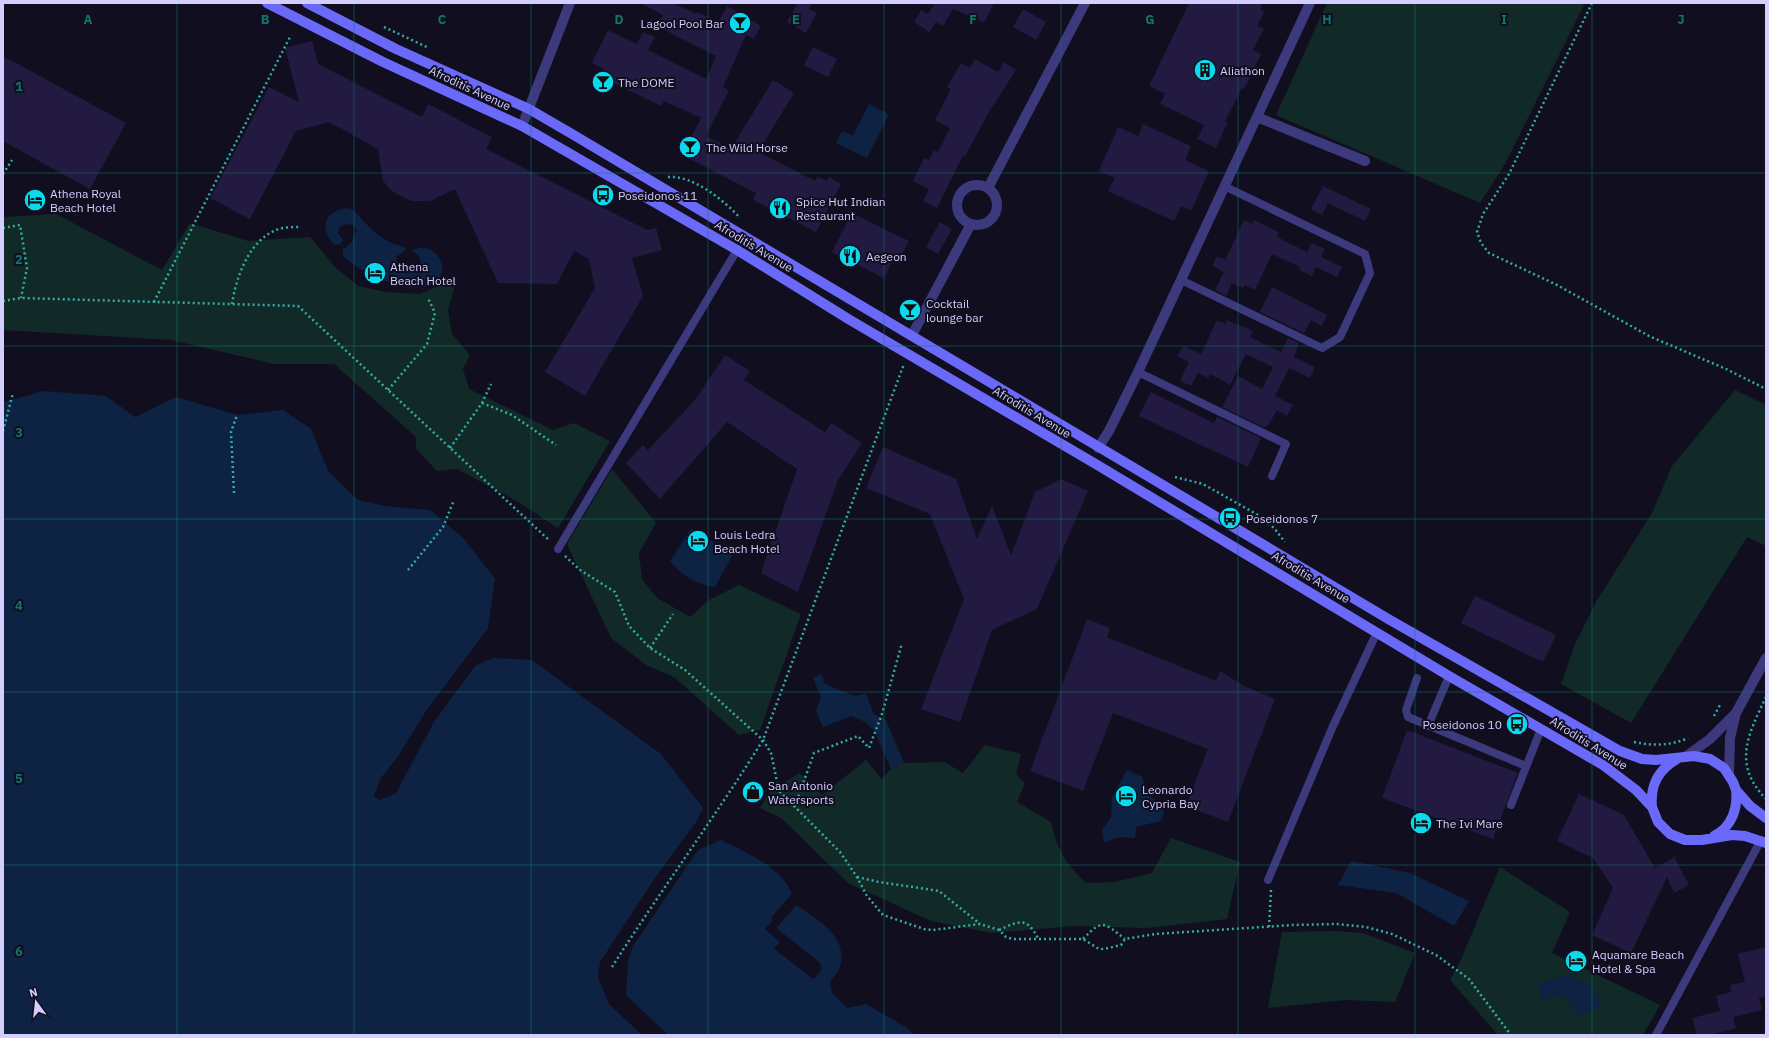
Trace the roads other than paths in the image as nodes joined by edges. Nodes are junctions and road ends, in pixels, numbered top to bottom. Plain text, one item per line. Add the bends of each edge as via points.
1 (267, 3) edge
2 (307, 3) edge
3 (570, 3) edge
4 (1085, 3) edge
5 (1310, 3) edge
6 (529, 109) junction
7 (1257, 116) junction
8 (522, 126) junction
9 (1365, 161) dead end
10 (1224, 186) junction
11 (988, 188) junction
12 (971, 224) junction
13 (737, 250) junction
14 (1181, 280) junction
15 (912, 334) junction
16 (1138, 372) junction
17 (1098, 448) junction
18 (1272, 476) dead end
19 (558, 548) road end
20 (1377, 632) junction
21 (1766, 658) edge
22 (1450, 676) junction
23 (1417, 678) dead end
24 (1736, 713) junction
25 (1428, 726) junction
26 (1541, 729) junction
27 (1681, 758) junction
28 (1526, 766) junction
29 (1729, 775) junction
30 (1736, 790) junction
31 (1511, 805) dead end
32 (1652, 806) junction
33 (1766, 818) edge
34 (1710, 838) junction
35 (1764, 842) edge
36 (1268, 880) road end
37 (1656, 1035) edge

1 - 8 main road, Afroditis Avenue via 383,62
2 - 6 main road, Afroditis Avenue via 396,49
3 - 6 street
4 - 11 street
5 - 7 street
6 - 8 street
6 - 15 main road, Afroditis Avenue
7 - 9 street
7 - 10 street
8 - 13 main road, Afroditis Avenue
10 - 14 street
10 - 14 lane via 1365,254 1370,273 1340,337 1322,348
11 - 12 street via 996,199 996,210 984,223
11 - 12 street via 972,185 958,196 959,213
12 - 15 street
13 - 19 lane
13 - 20 main road, Afroditis Avenue via 850,320
14 - 16 street
15 - 17 main road, Afroditis Avenue
16 - 17 street
16 - 18 lane via 1286,444
17 - 27 main road, Afroditis Avenue via 1390,620 1620,751 1642,759
20 - 22 main road, Afroditis Avenue
20 - 36 lane via 1333,726
21 - 24 street
22 - 25 lane
22 - 26 main road, Afroditis Avenue
23 - 25 lane via 1406,714
24 - 27 street via 1710,739
24 - 29 street via 1730,738
25 - 28 lane
26 - 28 lane
26 - 32 main road, Afroditis Avenue via 1615,773
27 - 29 main road, Afroditis Avenue via 1710,759 1724,768
27 - 32 main road via 1664,768 1658,775 1652,790
28 - 31 lane
29 - 30 main road, Afroditis Avenue
30 - 33 main road, Afroditis Avenue via 1750,806
30 - 34 main road via 1736,807 1729,822
32 - 34 main road, Afroditis Avenue via 1661,825 1677,838 1693,841
34 - 35 main road, Afroditis Avenue via 1739,836
35 - 37 lane

